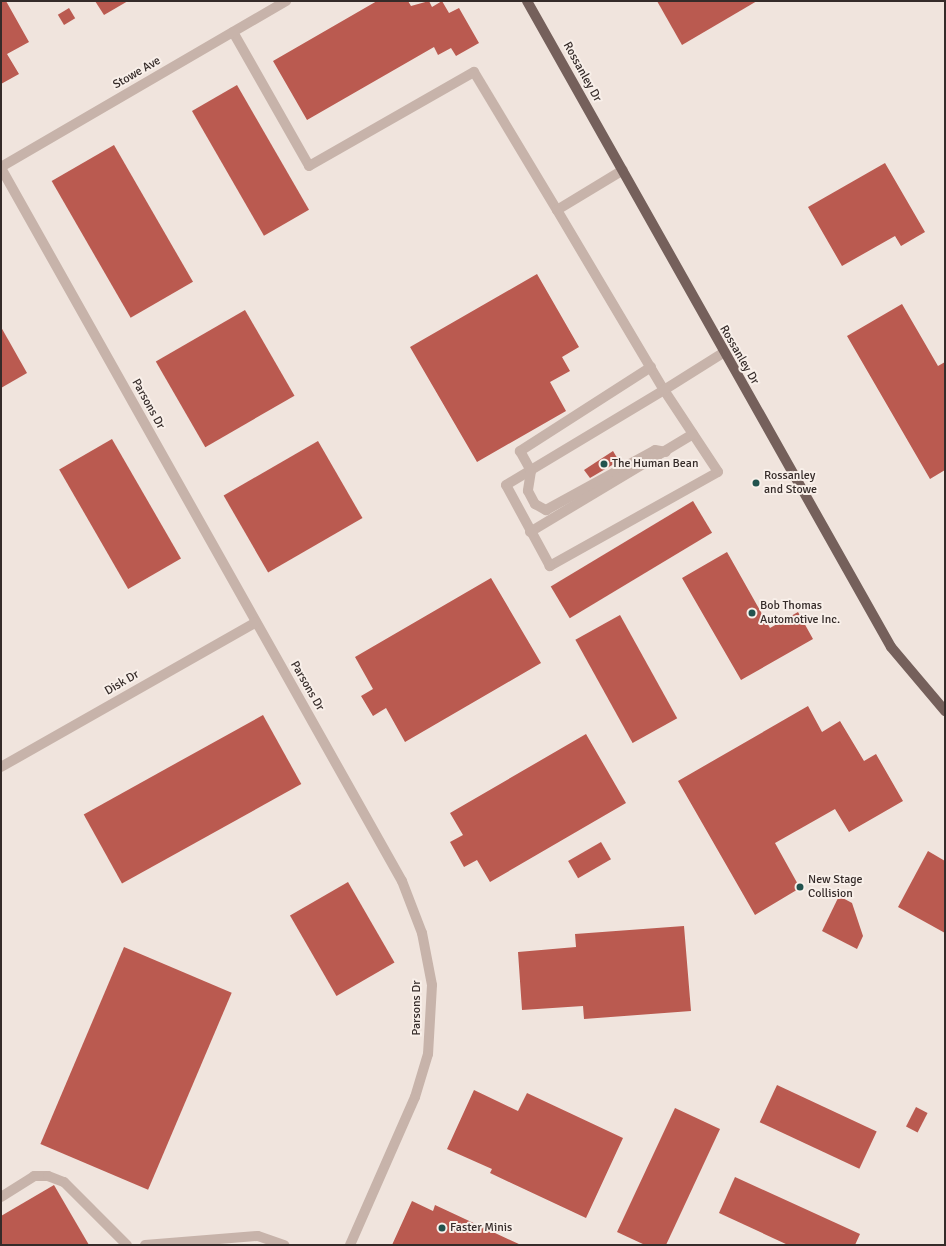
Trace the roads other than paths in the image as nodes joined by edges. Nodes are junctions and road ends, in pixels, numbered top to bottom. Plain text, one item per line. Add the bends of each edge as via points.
1 (286, 1) edge
2 (527, 1) edge
3 (233, 32) junction
4 (1, 167) edge
5 (623, 170) junction
6 (556, 210) junction
7 (723, 353) junction
8 (651, 367) junction
9 (664, 390) junction
10 (693, 434) junction
11 (666, 452) junction
12 (531, 471) junction
13 (530, 532) junction
14 (256, 622) junction
15 (945, 711) edge
16 (1, 767) edge
17 (1, 1197) edge
18 (127, 1245) edge
19 (144, 1245) edge
20 (284, 1245) edge
21 (350, 1245) edge

1 - 3 street, Stowe Ave
2 - 5 main road, Rossanley Dr
3 - 4 street, Stowe Ave
3 - 6 street via 309,166 474,72
4 - 14 street, Parsons Dr
5 - 6 street
5 - 7 main road, Rossanley Dr
6 - 8 street
7 - 9 street
7 - 15 main road, Rossanley Dr via 891,647
8 - 9 street
8 - 12 street via 520,451
9 - 10 street
9 - 12 street
10 - 11 street
10 - 13 street via 718,472 550,566
11 - 12 street via 655,450 546,510 535,504 528,491
11 - 13 street
12 - 13 street via 506,485
14 - 16 street, Disk Dr
14 - 21 street, Parsons Dr via 402,881 422,933 432,985 428,1054 415,1097
17 - 18 street via 34,1176 48,1176 64,1182
19 - 20 street via 258,1236

